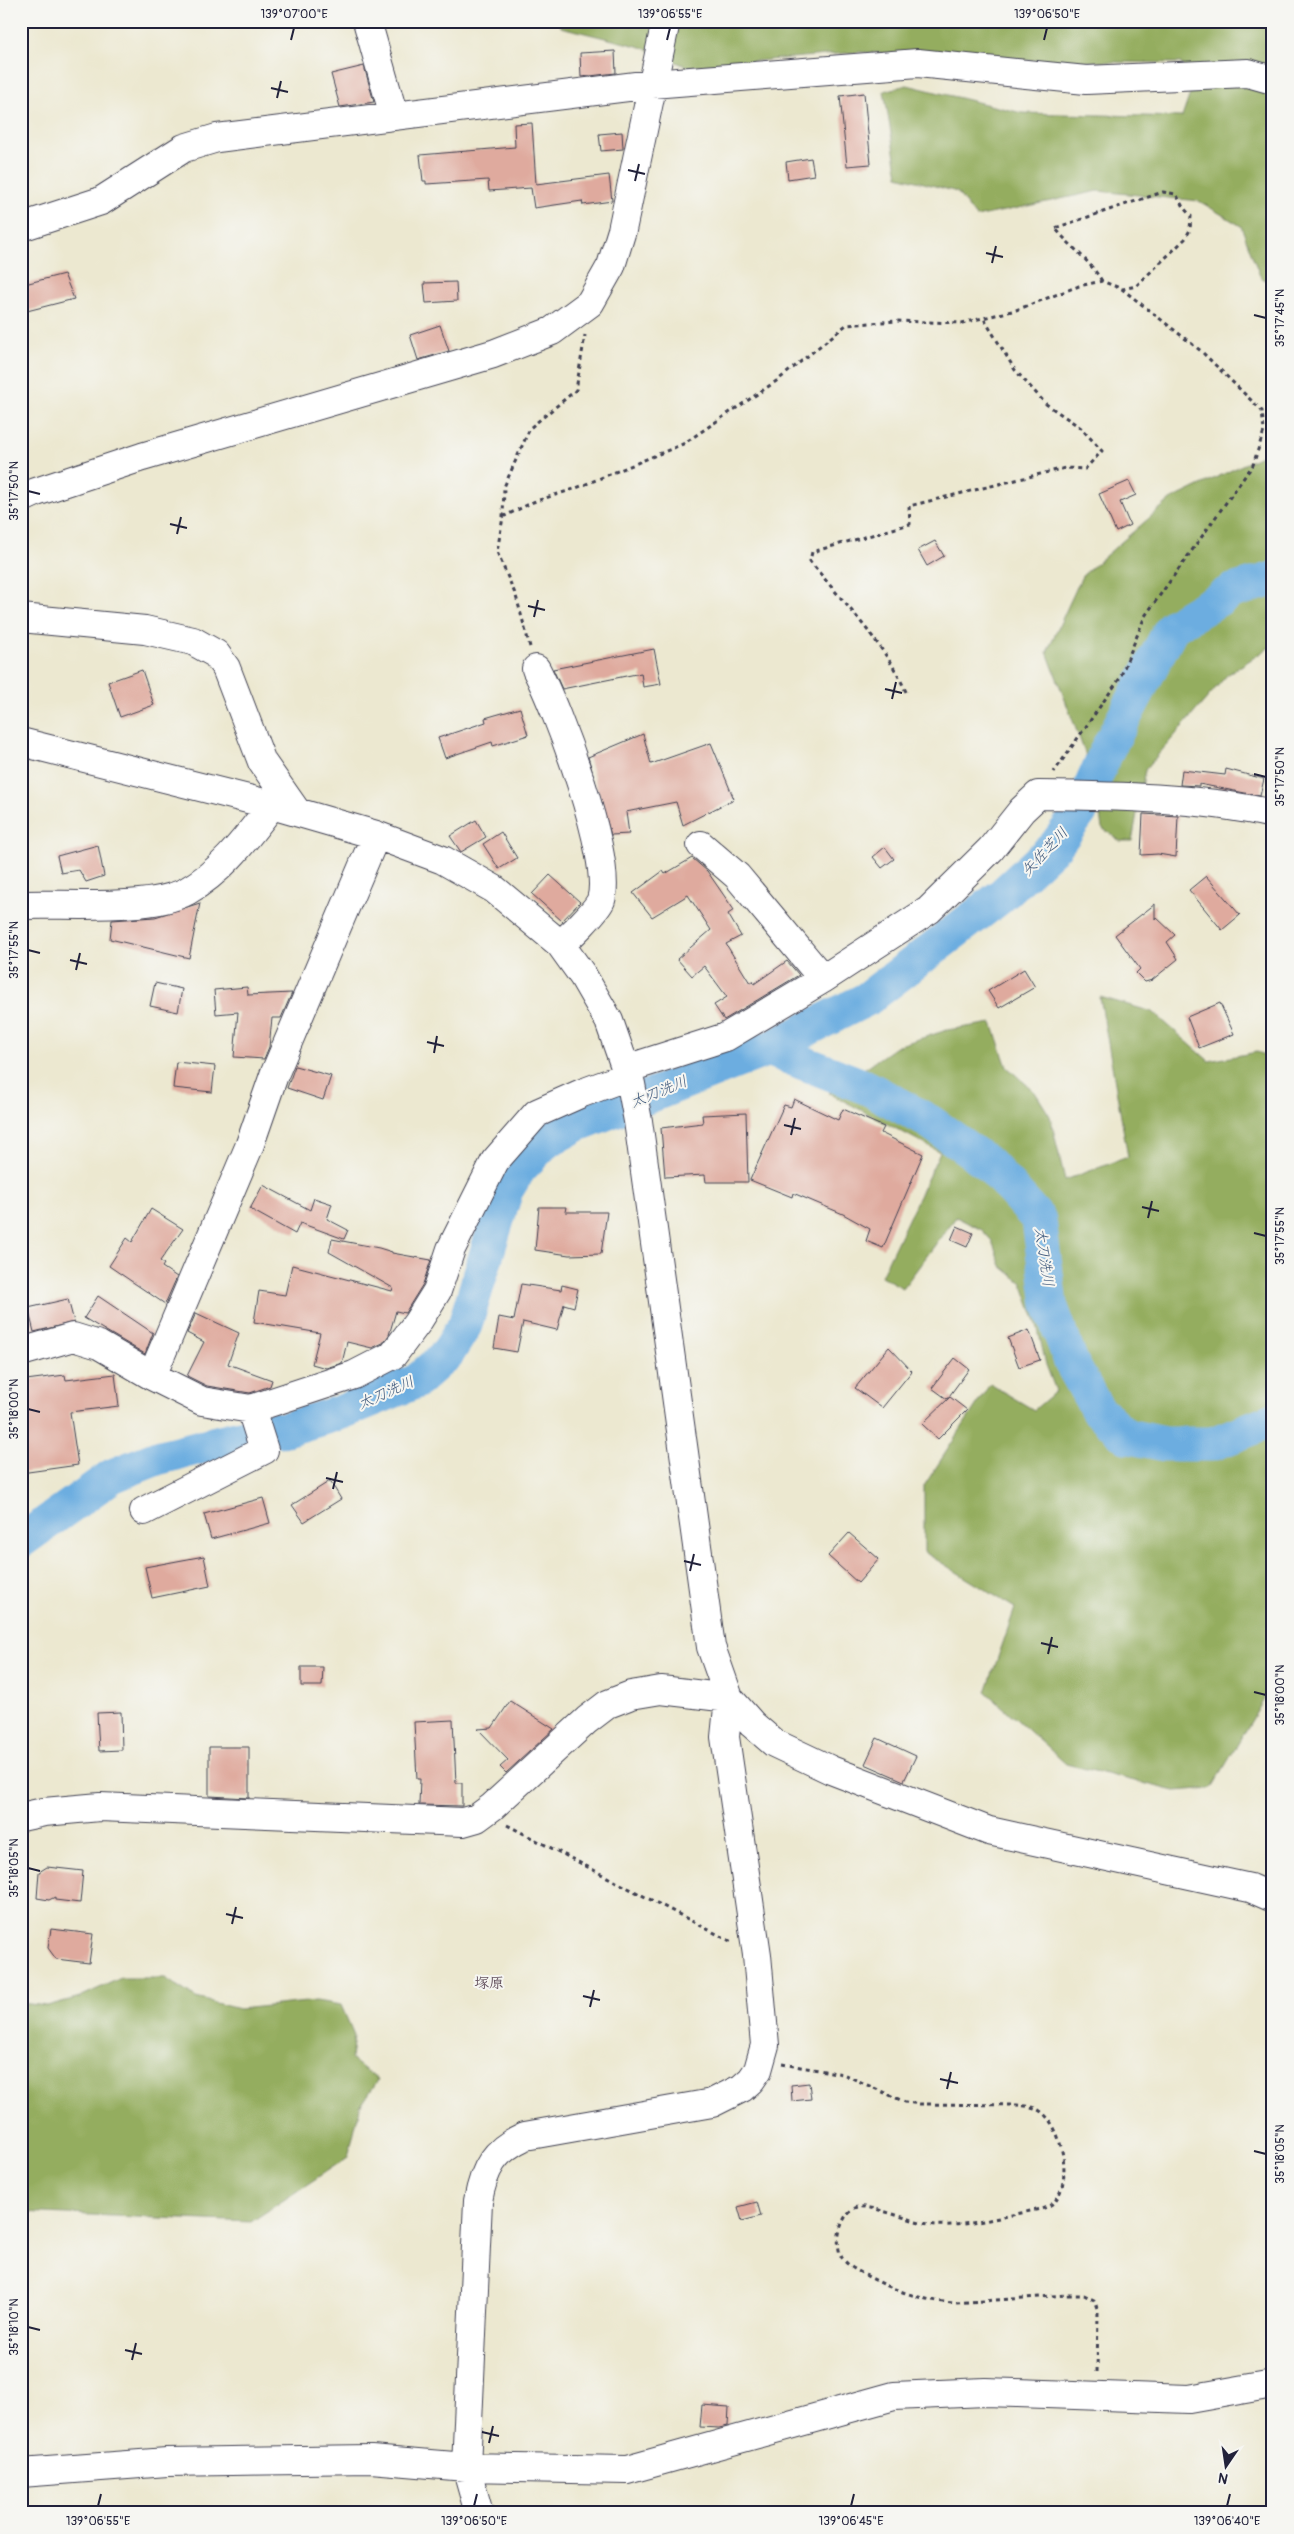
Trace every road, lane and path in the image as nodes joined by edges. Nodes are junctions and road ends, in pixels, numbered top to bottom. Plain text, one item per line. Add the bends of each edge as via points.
1 (367, 21) edge
2 (666, 21) edge
3 (1273, 80) edge
4 (652, 84) junction
5 (394, 116) junction
6 (21, 227) edge
7 (1102, 281) junction
8 (1122, 289) junction
9 (590, 303) junction
10 (984, 319) junction
11 (21, 499) edge
12 (503, 516) junction
13 (21, 618) edge
14 (536, 668) joint
15 (906, 692) dead end
16 (21, 742) edge
17 (1049, 796) junction
18 (284, 809) junction
19 (1273, 814) edge
20 (376, 835) junction
21 (702, 845) dead end
22 (21, 905) edge
23 (560, 944) junction
24 (823, 979) junction
25 (628, 1076) junction
26 (21, 1352) edge
27 (152, 1376) junction
28 (251, 1409) junction
29 (144, 1511) dead end
30 (729, 1698) junction
31 (21, 1817) edge
32 (477, 1818) junction
33 (1273, 1898) edge
34 (757, 1955) junction
35 (763, 2056) junction
36 (1273, 2384) edge
37 (1096, 2395) junction
38 (466, 2467) junction
39 (21, 2474) edge
40 (479, 2513) edge

1 - 5 street
2 - 4 street
3 - 4 street via 1248,73 1086,80 918,63
4 - 5 street
4 - 9 street via 622,230 611,266
5 - 6 street via 217,138 184,148 101,201
7 - 8 path
7 - 8 path via 1092,264 1072,249 1055,228 1163,192 1176,194 1191,216 1190,230 1185,239 1136,286
7 - 10 path
8 - 17 path via 1201,351 1262,411 1264,431 1253,465 1145,616 1120,678
9 - 11 street via 552,332 493,354 142,457
9 - 12 path via 576,390 530,428 504,487
10 - 12 path via 962,323 895,321 846,324 778,380 682,444
10 - 15 path via 1015,370 1046,404 1081,428 1102,451 1085,469 1065,468 909,506 910,524 812,552 810,561 861,622 900,677
12 - 14 path via 497,552 516,596
13 - 18 street via 145,630 193,641 216,654 226,668
14 - 23 street via 548,692 586,802 600,855 600,901 570,938
16 - 18 street
17 - 19 street via 1241,807
17 - 24 street via 1022,810 991,849 929,910
18 - 20 street
18 - 22 street via 219,867 186,891 164,900
20 - 23 street via 443,860 494,889
20 - 27 street
21 - 24 street via 737,876
23 - 25 street via 583,976 608,1021
24 - 25 street via 726,1037
25 - 28 street via 582,1092 537,1113 494,1160 451,1249 437,1291 393,1355 354,1375
25 - 30 street via 638,1121 711,1646
26 - 27 street via 73,1337 99,1345
27 - 28 street via 202,1401
28 - 29 street via 264,1450
30 - 32 street via 661,1690 631,1695 608,1704
30 - 33 street via 774,1743 831,1770 989,1831 1250,1888
30 - 34 street via 725,1737
31 - 32 street via 100,1807 463,1822
32 - 34 path via 516,1828
34 - 35 street via 765,2045
35 - 37 path via 791,2066 843,2074 905,2102 1029,2106 1045,2116 1055,2131 1064,2164 1058,2195 1052,2204 1041,2209 956,2225 912,2221 858,2207 848,2212 843,2220 838,2245 840,2254 856,2270 899,2291 938,2302 1067,2295 1084,2295 1094,2300 1098,2311
35 - 38 street via 758,2070 742,2088 712,2103 534,2134 511,2142 497,2153 481,2182 478,2201
36 - 37 street via 1189,2399
37 - 38 street via 985,2392 894,2396 627,2470
38 - 39 street via 361,2459 167,2462
38 - 40 street

